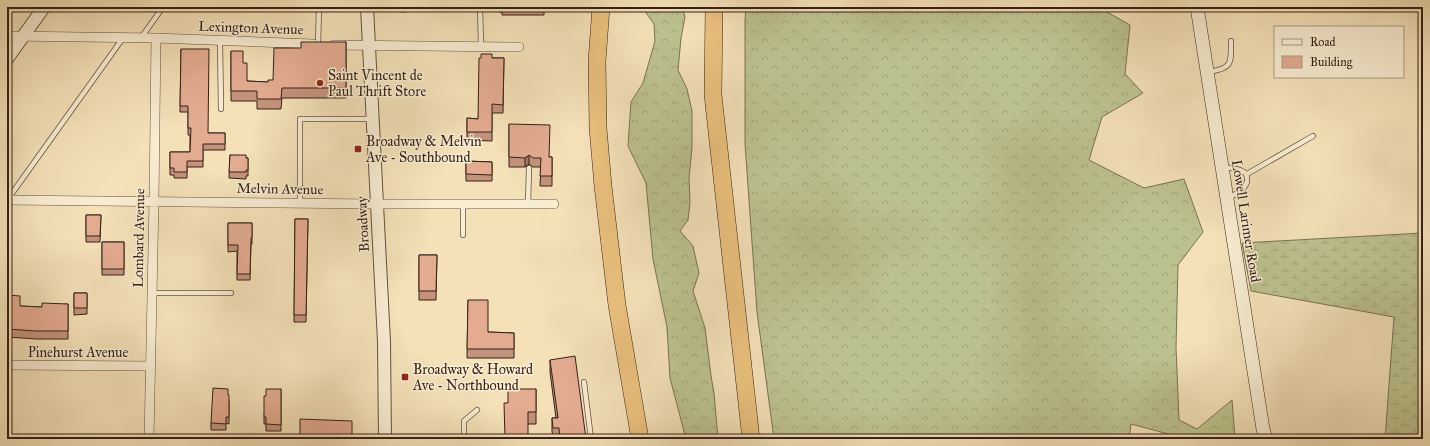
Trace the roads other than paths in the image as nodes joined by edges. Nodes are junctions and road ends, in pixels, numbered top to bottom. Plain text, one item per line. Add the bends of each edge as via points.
1 (44, 7) edge
2 (163, 7) edge
3 (319, 7) edge
4 (367, 7) edge
5 (480, 7) edge
6 (601, 7) edge
7 (714, 7) edge
8 (1197, 7) edge
9 (7, 36) edge
10 (24, 36) junction
11 (123, 38) junction
12 (141, 38) junction
13 (156, 38) junction
14 (220, 40) junction
15 (1231, 41) dead end
16 (318, 44) junction
17 (368, 46) junction
18 (481, 46) junction
19 (519, 47) dead end
20 (7, 59) edge
21 (1207, 72) junction
22 (221, 109) dead end
23 (372, 119) junction
24 (1313, 136) dead end
25 (1222, 166) junction
26 (529, 168) dead end
27 (1247, 174) junction
28 (1227, 198) junction
29 (7, 200) edge
30 (154, 201) junction
31 (300, 203) junction
32 (377, 204) junction
33 (463, 204) junction
34 (528, 204) junction
35 (554, 204) dead end
36 (463, 235) dead end
37 (152, 293) junction
38 (232, 293) dead end
39 (7, 366) edge
40 (150, 366) junction
41 (584, 382) dead end
42 (477, 410) dead end
43 (149, 439) edge
44 (385, 439) edge
45 (464, 439) edge
46 (591, 439) edge
47 (640, 439) edge
48 (751, 439) edge
49 (1266, 439) edge

1 - 10 street
2 - 12 lane
3 - 16 lane
4 - 17 street, Broadway
5 - 18 lane
6 - 47 highway via 598,128 603,186 617,305
7 - 48 highway via 713,95
8 - 21 main road, Lowell Larimer Road
9 - 10 street, Lexington Avenue
10 - 11 street, Lexington Avenue
10 - 20 street
11 - 12 street, Lexington Avenue
11 - 29 lane
12 - 13 street, Lexington Avenue
13 - 14 street, Lexington Avenue
13 - 30 street, Lombard Avenue
14 - 16 street, Lexington Avenue
14 - 22 lane
15 - 21 lane via 1229,64 1225,68
16 - 17 street, Lexington Avenue
17 - 18 street, Lexington Avenue
17 - 23 street, Broadway
18 - 19 street, Lexington Avenue
21 - 25 main road, Lowell Larimer Road
23 - 31 lane via 300,119
23 - 32 street, Broadway
24 - 27 lane
25 - 27 lane
25 - 28 main road, Lowell Larimer Road
26 - 34 lane
27 - 28 lane via 1248,180 1244,188
28 - 49 main road, Lowell Larimer Road
29 - 30 street, Melvin Avenue
30 - 31 street, Melvin Avenue
30 - 37 street, Lombard Avenue
31 - 32 street, Melvin Avenue
32 - 33 street, Melvin Avenue
32 - 44 street, Broadway via 384,342
33 - 34 street, Melvin Avenue
33 - 36 lane
34 - 35 street, Melvin Avenue
37 - 38 lane
37 - 40 street, Lombard Avenue
39 - 40 street, Pinehurst Avenue
40 - 43 street, Lombard Avenue
41 - 46 lane
42 - 45 lane via 464,421

